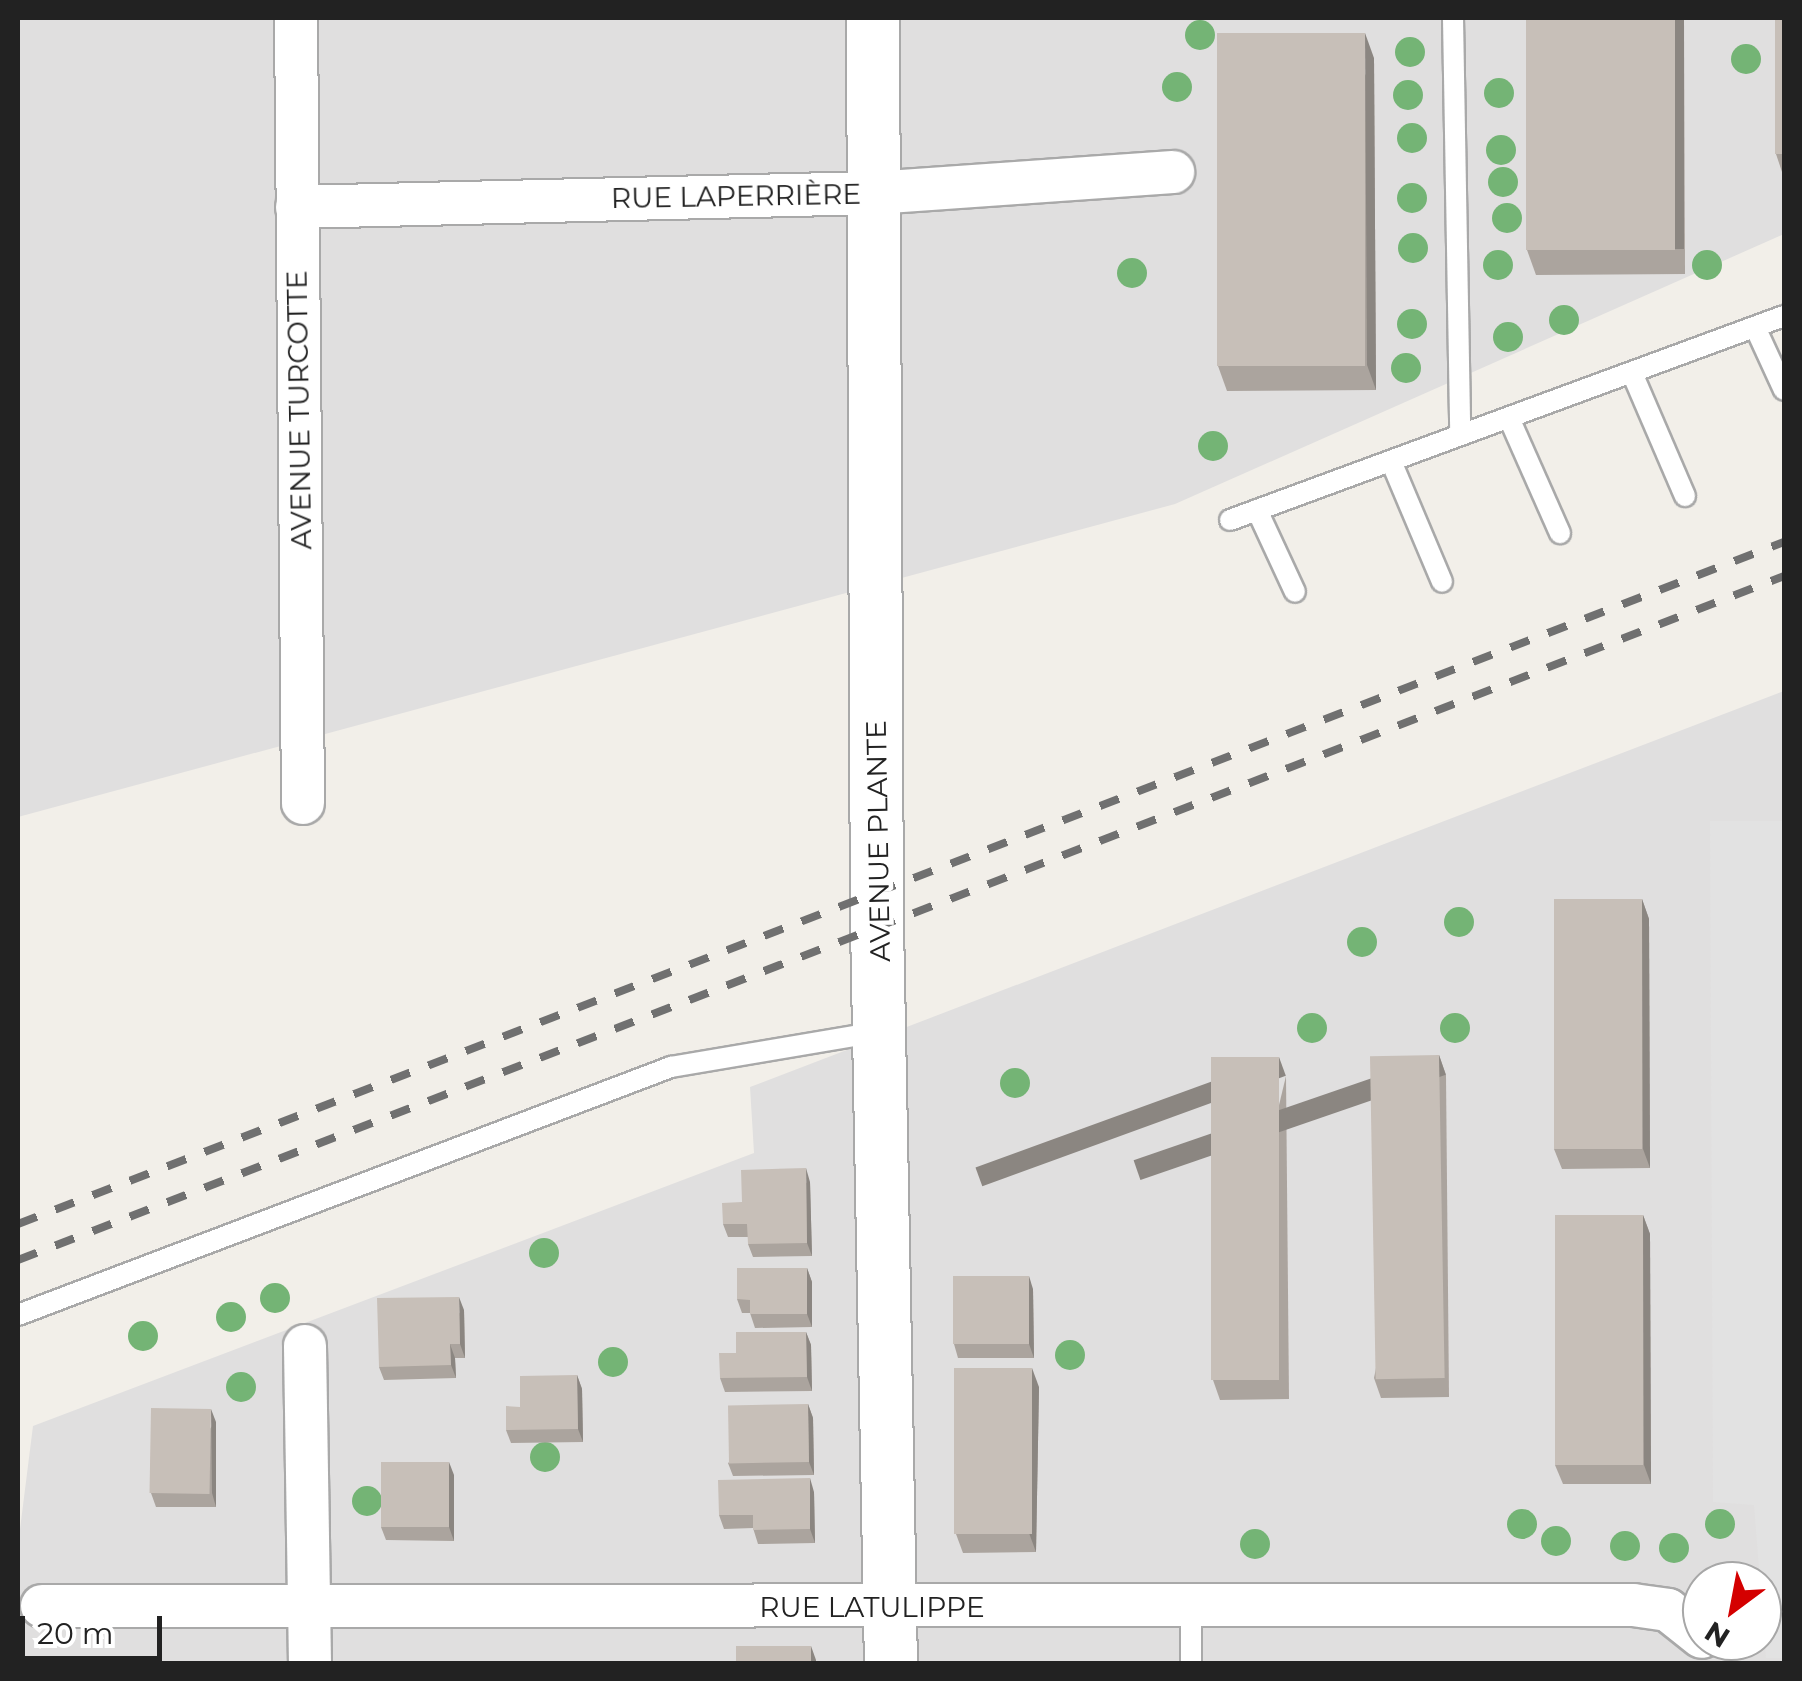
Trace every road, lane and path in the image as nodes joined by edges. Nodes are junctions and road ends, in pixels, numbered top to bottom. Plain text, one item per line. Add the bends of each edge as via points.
1 (296, 18) edge
2 (873, 18) edge
3 (1453, 18) edge
4 (1174, 172) dead end
5 (873, 193) junction
6 (297, 207) junction
7 (1784, 316) edge
8 (1755, 327) junction
9 (1632, 373) junction
10 (1784, 390) edge
11 (1509, 418) junction
12 (1460, 435) junction
13 (1391, 461) junction
14 (1685, 496) dead end
15 (1257, 510) junction
16 (1230, 520) dead end
17 (1560, 532) dead end
18 (1442, 582) dead end
19 (1294, 592) dead end
20 (303, 803) dead end
21 (882, 1031) junction
22 (18, 1315) edge
23 (305, 1346) dead end
24 (1191, 1605) junction
25 (42, 1606) dead end
26 (309, 1607) junction
27 (891, 1607) junction
28 (1682, 1622) edge
29 (310, 1664) edge
30 (891, 1664) edge
31 (1191, 1664) edge

1 - 6 street, AVENUE TURCOTTE
2 - 5 street, AVENUE PLANTE
3 - 12 lane
4 - 5 street, RUE LAPERRIÈRE
5 - 6 street, RUE LAPERRIÈRE
5 - 21 street, AVENUE PLANTE
6 - 20 street, AVENUE TURCOTTE
7 - 8 lane
8 - 9 lane
8 - 10 lane
9 - 11 lane
9 - 14 lane
11 - 12 lane
11 - 17 lane
12 - 13 lane
13 - 15 lane
13 - 18 lane
15 - 16 lane
15 - 19 lane
21 - 22 lane via 671,1066
21 - 27 street, AVENUE PLANTE
23 - 26 street
24 - 27 street, RUE LATULIPPE
24 - 28 street, RUE LATULIPPE via 1634,1605 1668,1610
24 - 31 lane
25 - 26 street, RUE LATULIPPE
26 - 27 street, RUE LATULIPPE
26 - 29 street
27 - 30 street, AVENUE PLANTE

